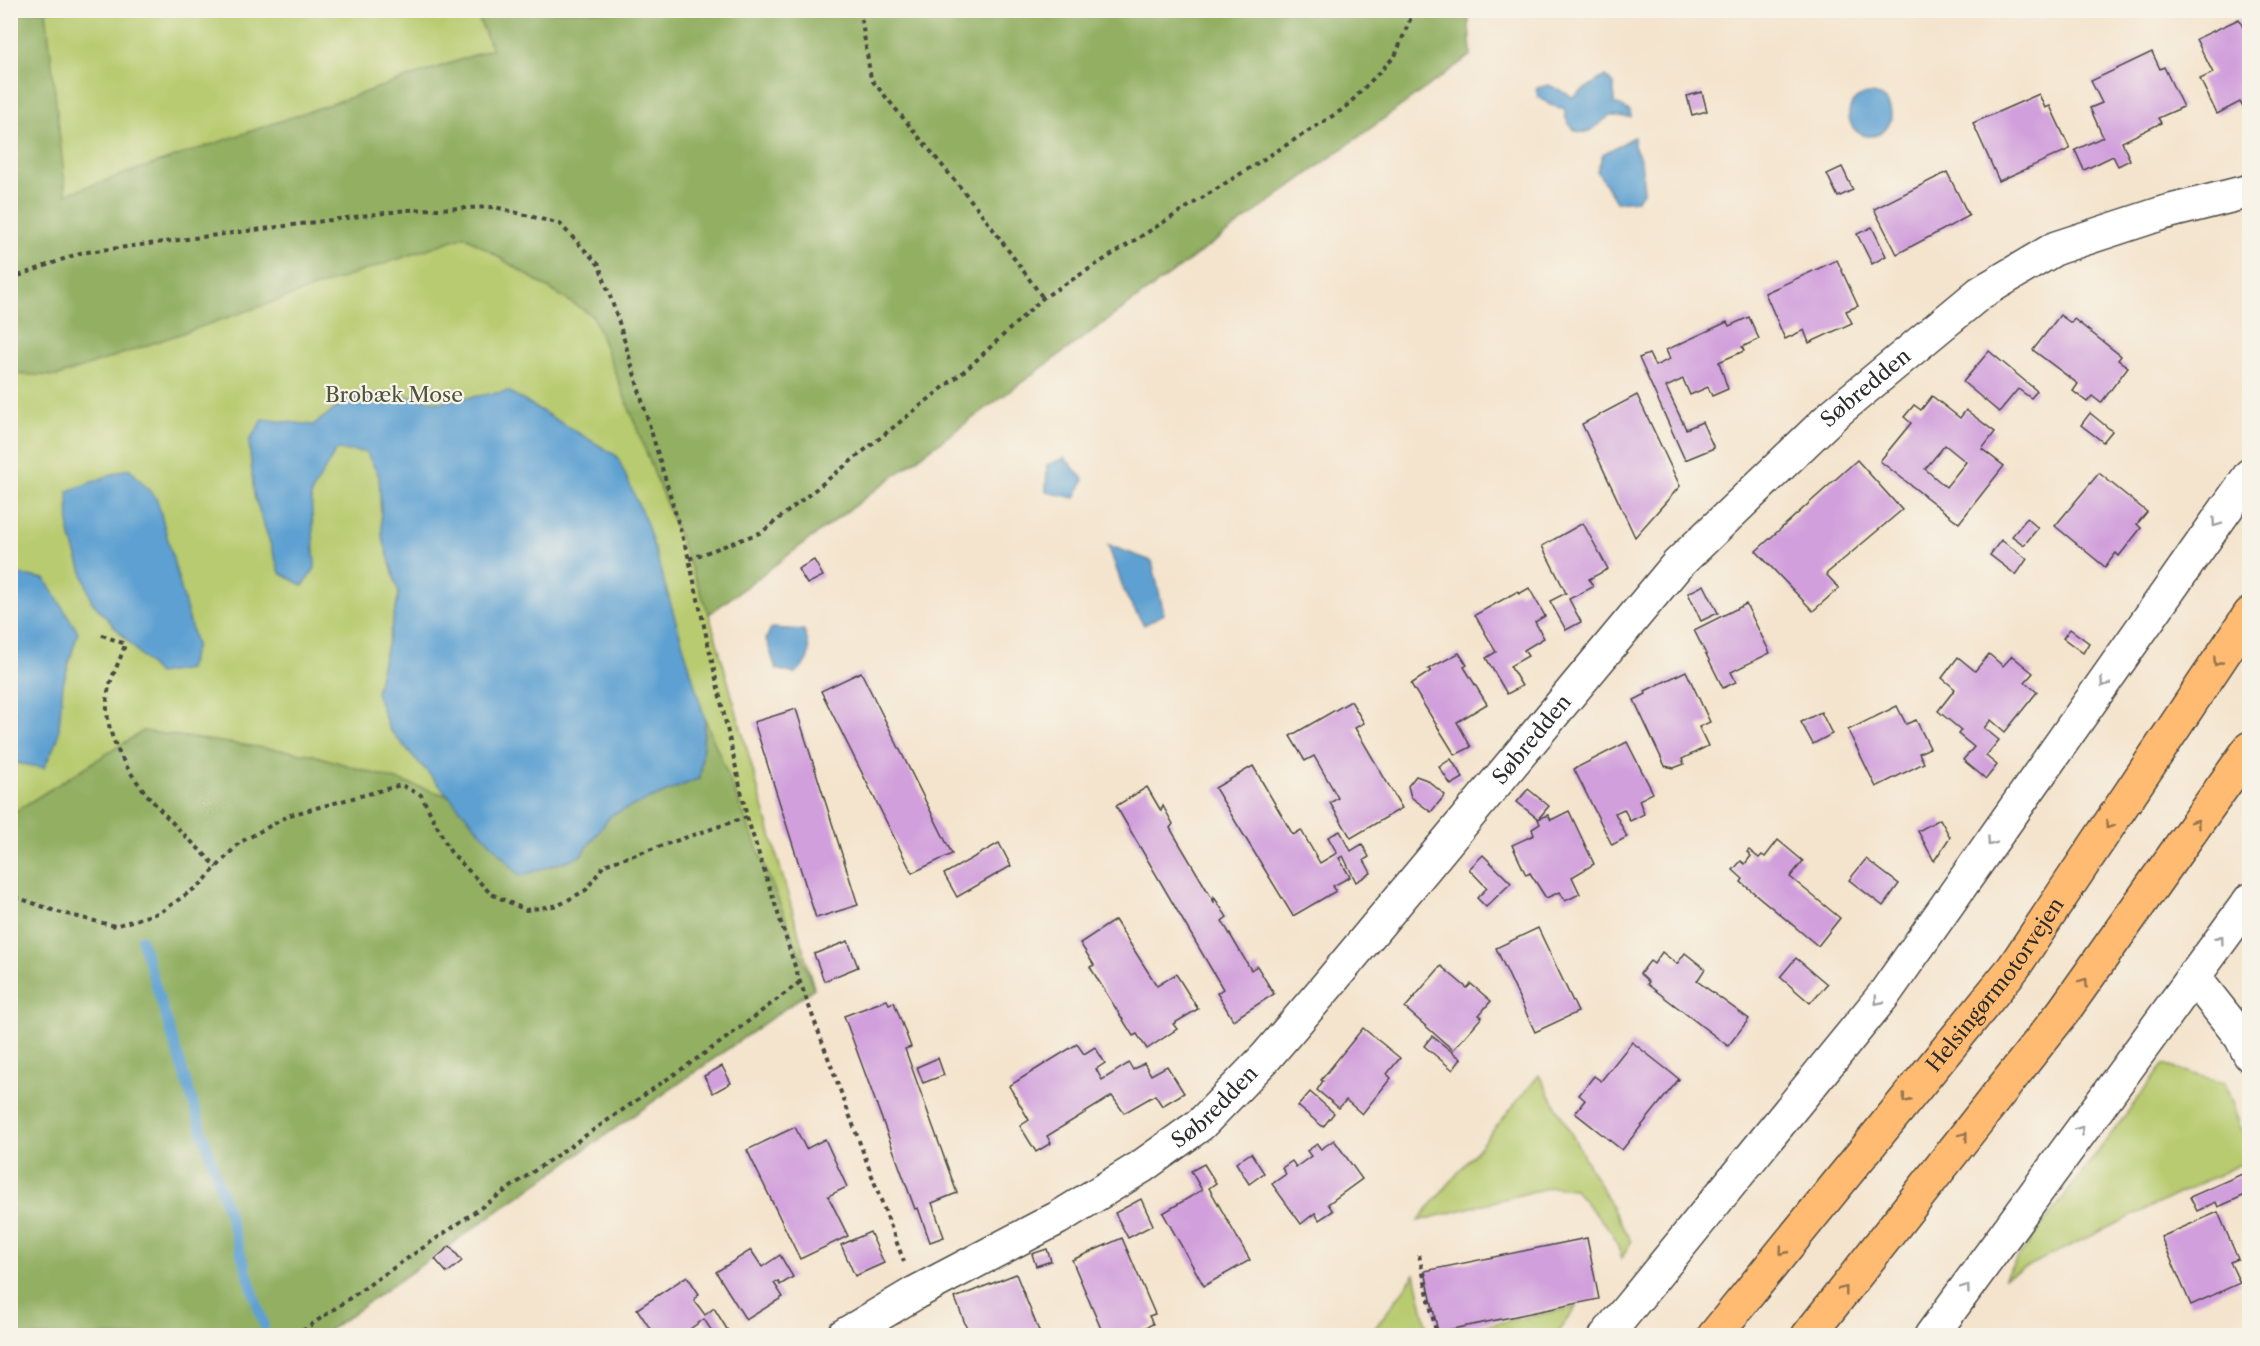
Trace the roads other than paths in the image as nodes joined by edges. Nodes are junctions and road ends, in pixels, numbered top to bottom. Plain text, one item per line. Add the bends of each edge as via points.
1 (2250, 192) edge
2 (2250, 475) edge
3 (2250, 614) edge
4 (2250, 748) edge
5 (2250, 900) edge
6 (2193, 976) junction
7 (2250, 1055) edge
8 (843, 1335) edge
9 (1606, 1335) edge
10 (1714, 1335) edge
11 (1808, 1335) edge
12 (1931, 1335) edge

1 - 8 street, Søbredden via 2163,213 2056,248 1980,293 1834,414 1677,565 1320,995 1201,1124 1058,1218
2 -> 9 street via 1883,996
3 -> 10 highway, Helsingørmotorvejen via 2014,967
11 -> 4 highway via 2062,1012
6 -> 5 street
6 - 7 street via 2241,1037
12 -> 6 street

